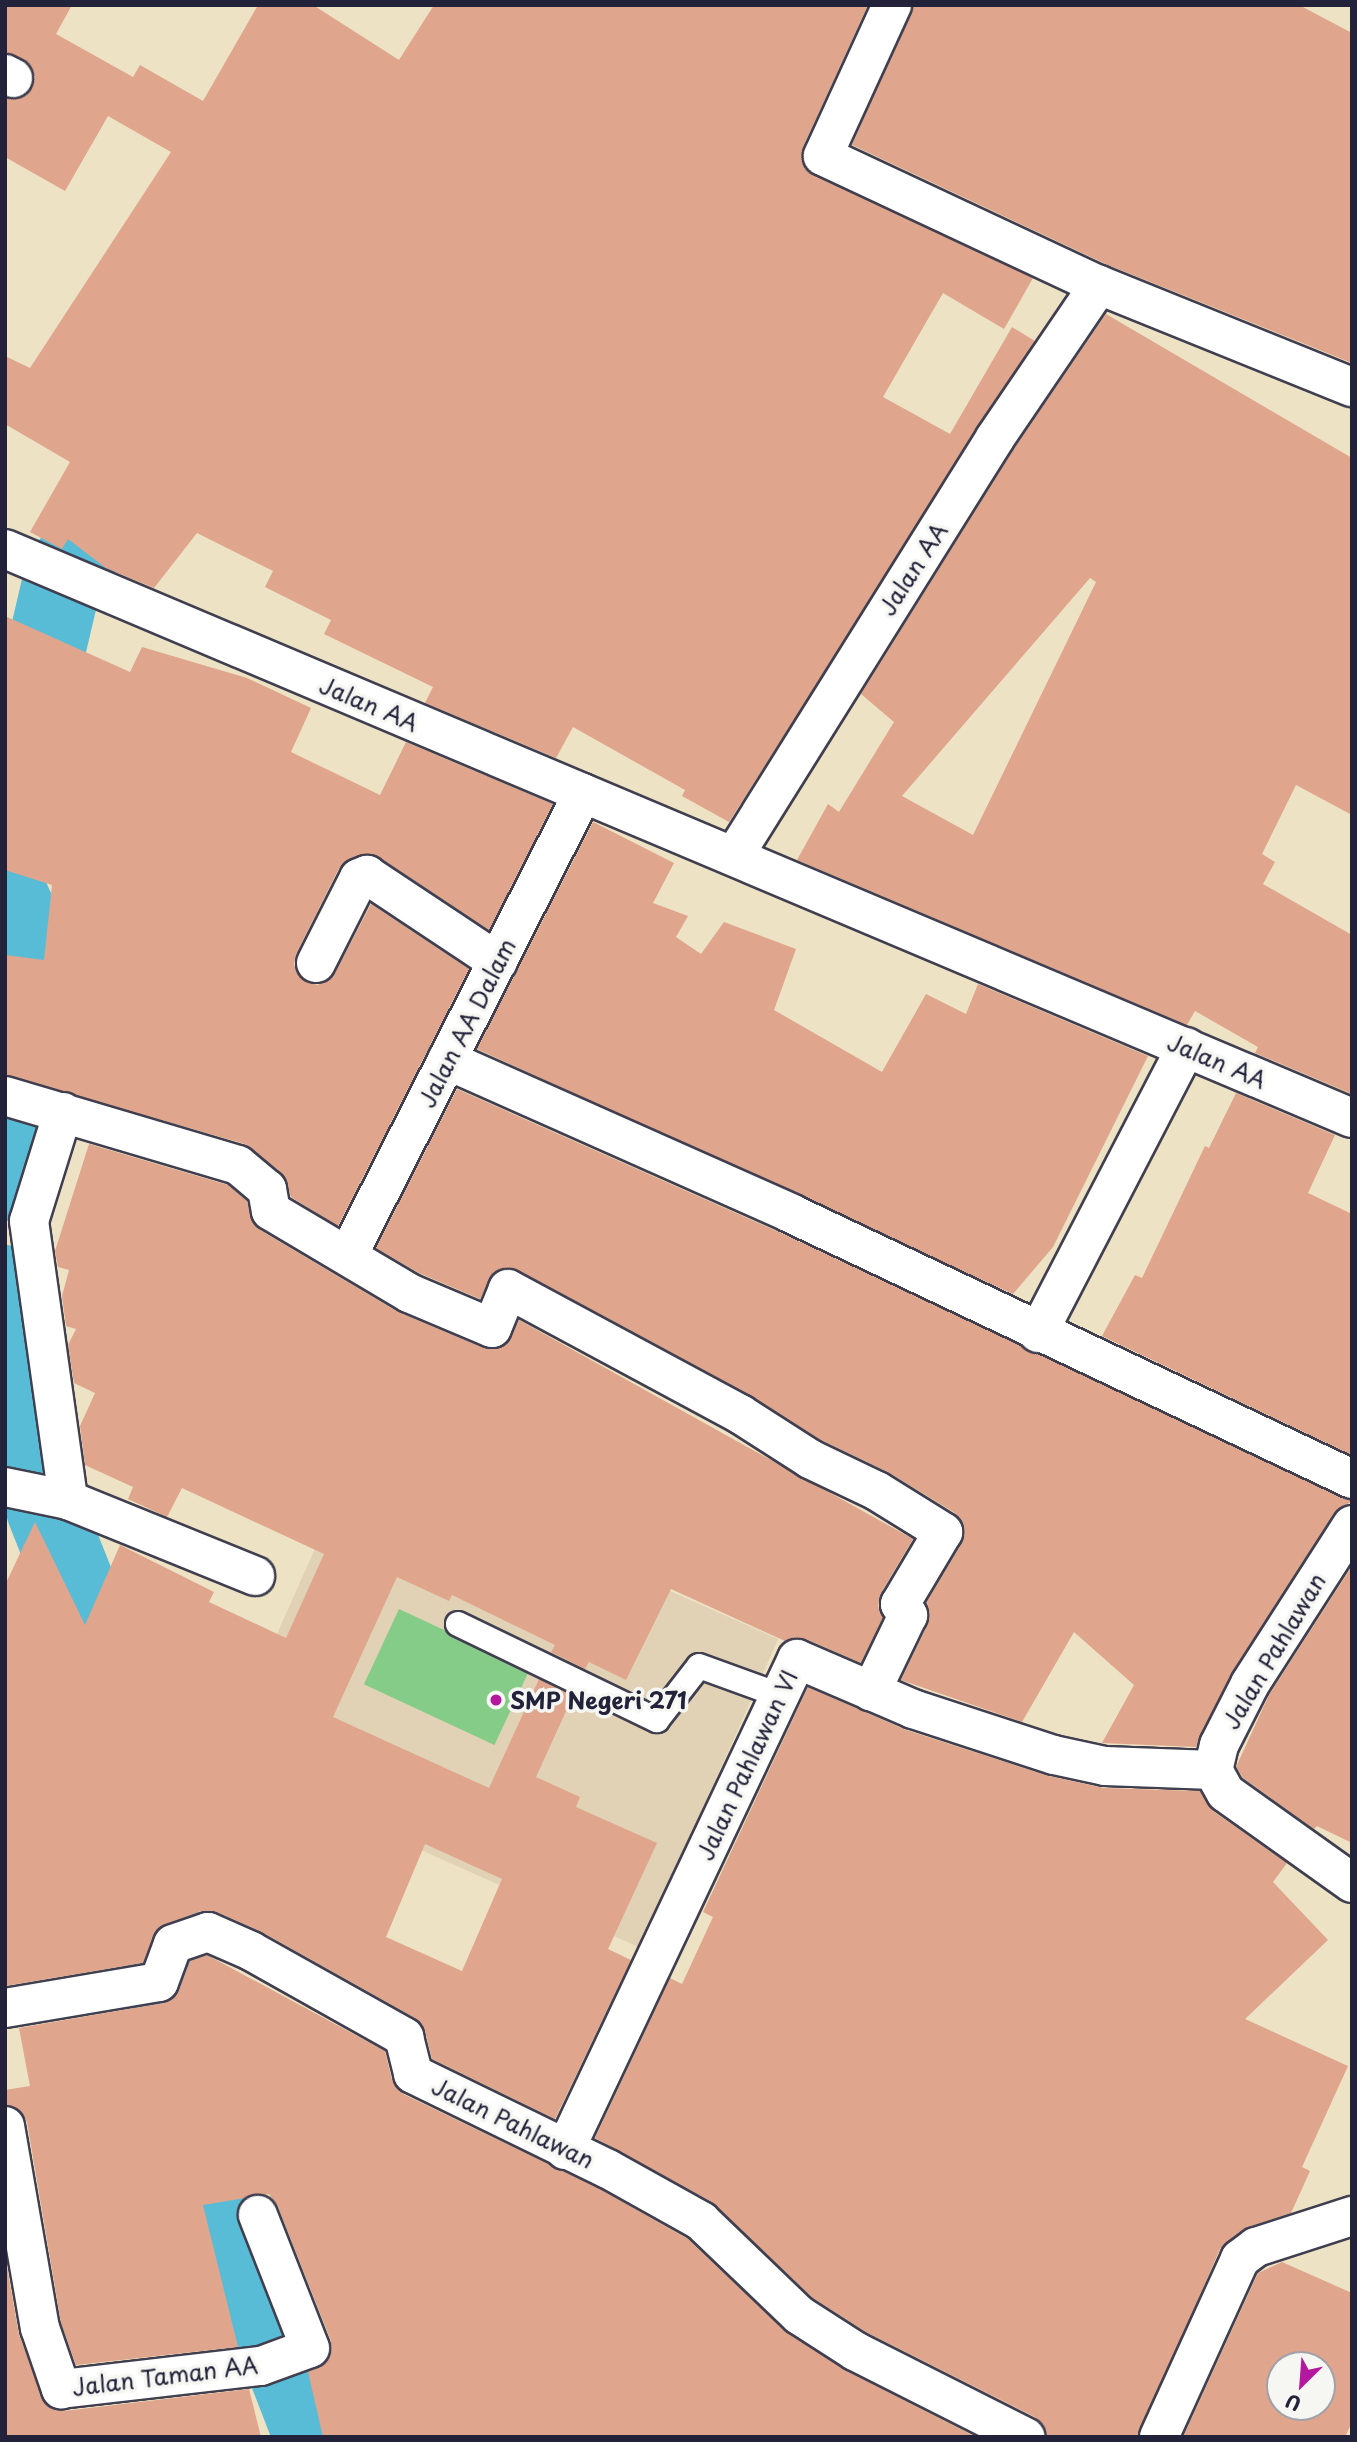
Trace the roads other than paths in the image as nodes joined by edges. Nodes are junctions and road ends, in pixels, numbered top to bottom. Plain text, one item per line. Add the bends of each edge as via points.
1 (892, 5) edge
2 (1099, 285) junction
3 (1352, 387) edge
4 (5, 549) edge
5 (583, 793) junction
6 (734, 856) junction
7 (499, 962) junction
8 (316, 963) dead end
9 (1186, 1048) junction
10 (447, 1060) junction
11 (5, 1096) edge
12 (63, 1112) junction
13 (1352, 1118) edge
14 (349, 1253) junction
15 (1038, 1333) junction
16 (1352, 1479) edge
17 (5, 1487) edge
18 (68, 1500) junction
19 (1352, 1525) edge
20 (255, 1576) dead end
21 (458, 1624) dead end
22 (871, 1692) junction
23 (779, 1695) junction
24 (1213, 1770) junction
25 (1352, 1883) edge
26 (5, 2008) edge
27 (5, 2126) edge
28 (565, 2150) junction
29 (258, 2215) dead end
30 (1351, 2218) edge
31 (1024, 2437) edge
32 (1160, 2437) edge

1 - 2 street via 823,156
2 - 3 street
2 - 6 street, Jalan AA via 995,438
4 - 5 street, Jalan AA
5 - 6 street, Jalan AA
5 - 7 street, Jalan AA Dalam
6 - 9 street, Jalan AA
7 - 8 street via 374,878 362,875
7 - 10 street, Jalan AA Dalam
9 - 13 street, Jalan AA
9 - 15 street
10 - 14 street, Jalan AA Dalam
10 - 15 street via 778,1207
11 - 12 street
12 - 14 street via 238,1165 267,1189 271,1211
12 - 18 street via 29,1222
14 - 22 street via 410,1293 492,1328 509,1289 740,1414 810,1459 877,1491 943,1532 900,1604 908,1615
15 - 16 street
17 - 18 street
18 - 20 street
19 - 24 street, Jalan Pahlawan via 1250,1684 1219,1745
21 - 23 lane via 657,1720 699,1666
22 - 23 street, Jalan Pahlawan VI via 797,1659
22 - 24 street, Jalan Pahlawan VI via 1054,1755 1105,1766
23 - 28 street, Jalan Pahlawan VI
24 - 25 street via 1226,1793
26 - 28 street, Jalan Pahlawan via 159,1982 173,1944 208,1932 251,1951 404,2037 414,2074
27 - 29 street, Jalan Taman AA via 40,2328 61,2389 261,2366 310,2348
28 - 31 street, Jalan Pahlawan via 701,2221 799,2315 855,2351
30 - 32 street via 1256,2247 1240,2259

